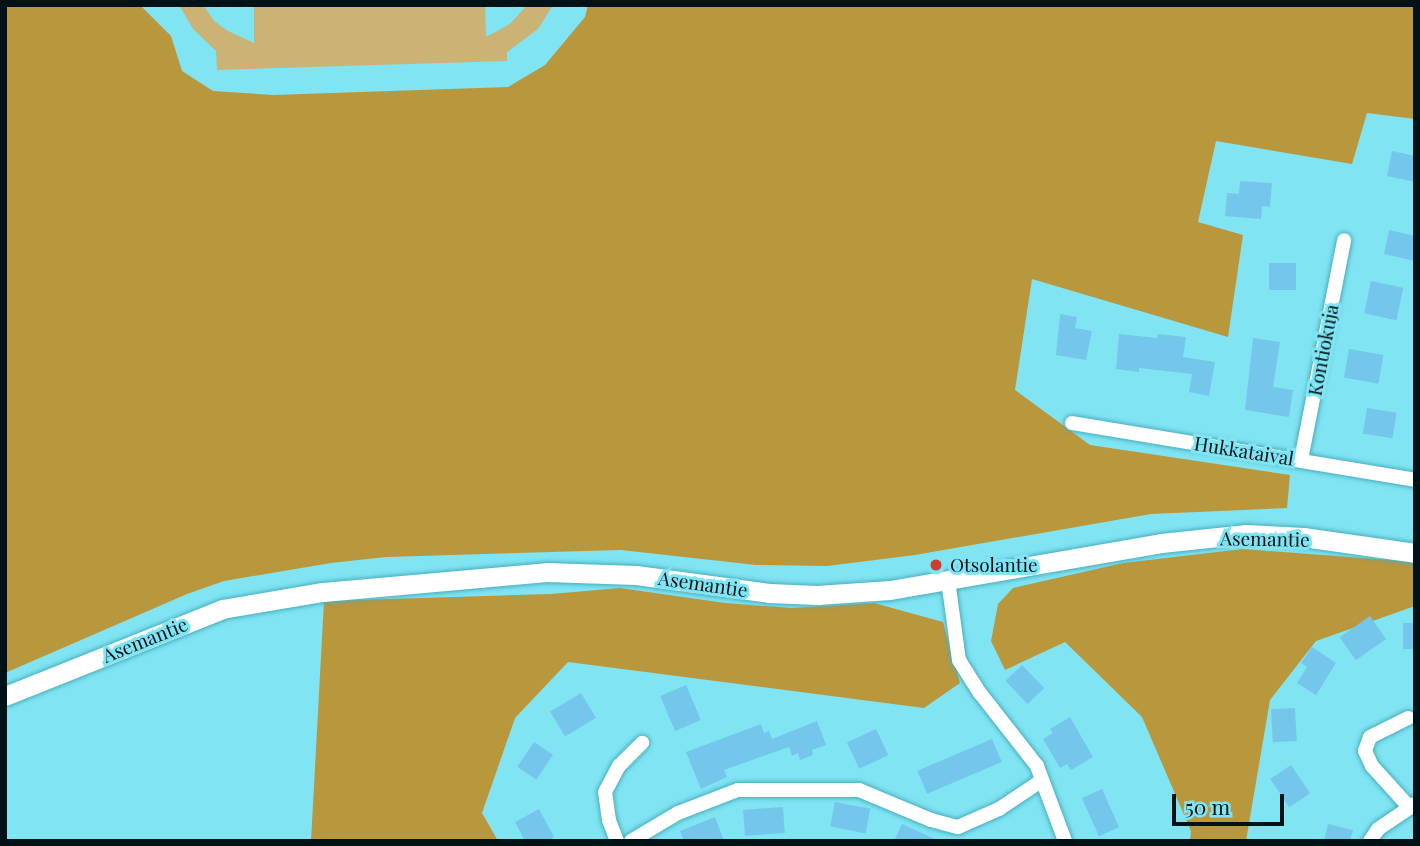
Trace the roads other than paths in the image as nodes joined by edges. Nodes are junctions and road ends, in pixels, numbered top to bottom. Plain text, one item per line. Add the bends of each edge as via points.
1 (1344, 240) dead end
2 (1072, 424) dead end
3 (1301, 460) junction
4 (1415, 480) edge
5 (1415, 553) edge
6 (948, 580) junction
7 (5, 696) edge
8 (1408, 718) dead end
9 (642, 743) dead end
10 (1041, 781) junction
11 (1412, 805) edge
12 (617, 841) edge
13 (631, 841) edge
14 (1065, 841) edge
15 (1370, 841) edge

1 - 3 street, Kontiokuja
2 - 3 street, Hukkataival
3 - 4 street, Hukkataival
5 - 6 main road, Asemantie via 1247,534 1160,543
6 - 7 main road, Asemantie via 817,595 636,575 546,572 323,592 222,609
6 - 10 street via 959,660 1037,766
8 - 11 street via 1370,737 1365,751 1372,766
9 - 12 street via 619,766 605,792
10 - 13 street via 999,809 958,827 859,790 738,790 678,813
10 - 14 street
11 - 15 street via 1378,829

